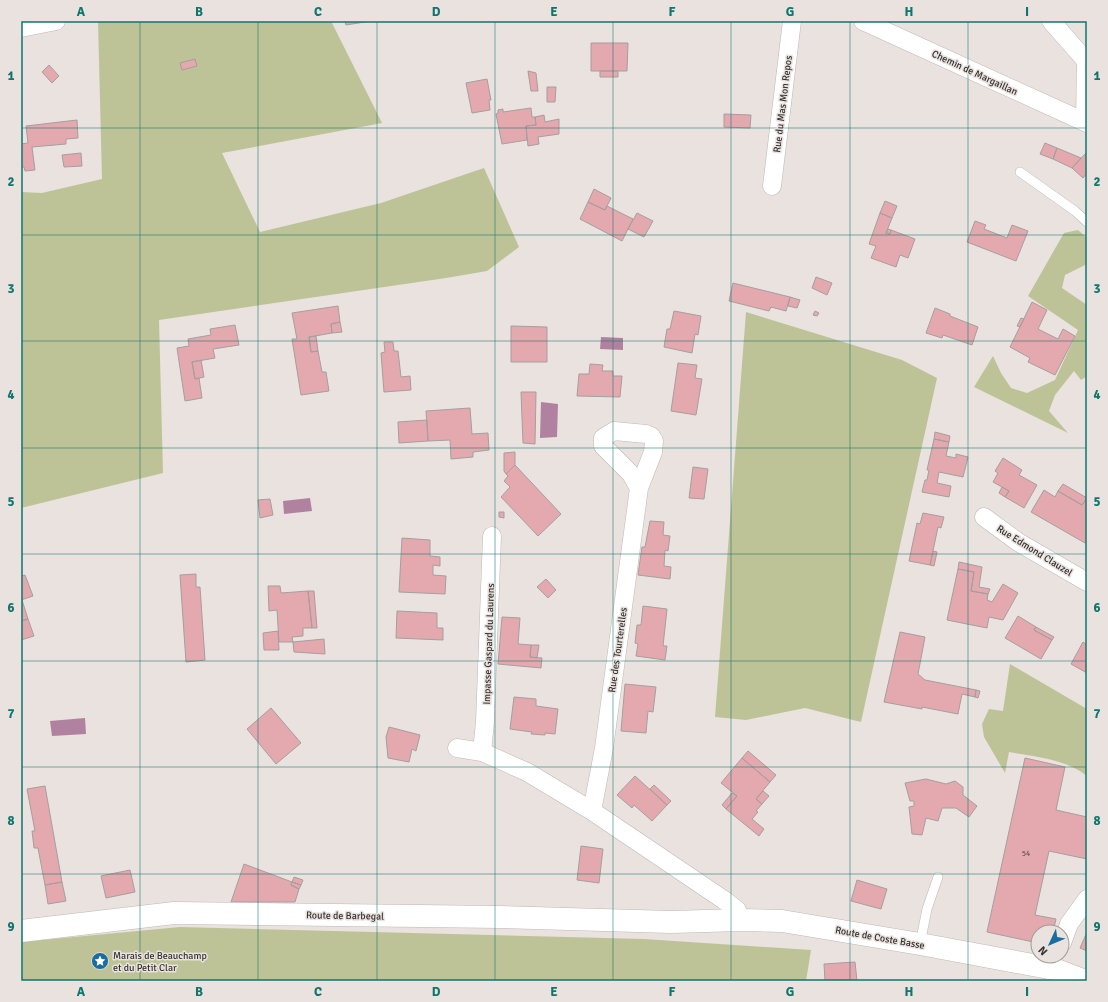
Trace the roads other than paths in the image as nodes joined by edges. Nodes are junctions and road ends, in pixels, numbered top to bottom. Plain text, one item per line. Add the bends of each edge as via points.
1 (56, 21) edge
2 (792, 21) edge
3 (863, 21) edge
4 (1051, 21) edge
5 (21, 28) edge
6 (1087, 62) edge
7 (1086, 123) edge
8 (1020, 172) dead end
9 (772, 186) dead end
10 (1087, 222) edge
11 (639, 488) dead end
12 (984, 517) dead end
13 (492, 536) dead end
14 (1087, 582) edge
15 (458, 748) dead end
16 (482, 752) junction
17 (592, 812) junction
18 (938, 877) dead end
19 (1087, 898) edge
20 (741, 920) junction
21 (671, 922) joint
22 (1069, 924) edge
23 (21, 931) edge
24 (920, 944) junction
25 (1030, 959) edge
26 (1058, 964) edge
27 (1086, 981) edge

1 - 5 street
2 - 9 street, Rue du Mas Mon Repos
3 - 7 street, Chemin de Margaillan
4 - 6 street
6 - 7 street
8 - 10 lane
11 - 17 street, Rue des Tourterelles via 604,748
12 - 14 street, Rue Edmond Clauzel via 1018,542
13 - 16 street, Impasse Gaspard du Laurens
15 - 16 street
16 - 17 street via 527,772
17 - 20 street via 724,900 737,910
18 - 24 lane via 927,909
19 - 22 street
20 - 21 street, Route de Coste Basse
20 - 24 street, Route de Coste Basse via 790,922
21 - 23 street, Route de Barbegal via 174,913
24 - 25 street, Route de Coste Basse
26 - 27 street, Route de Coste Basse

